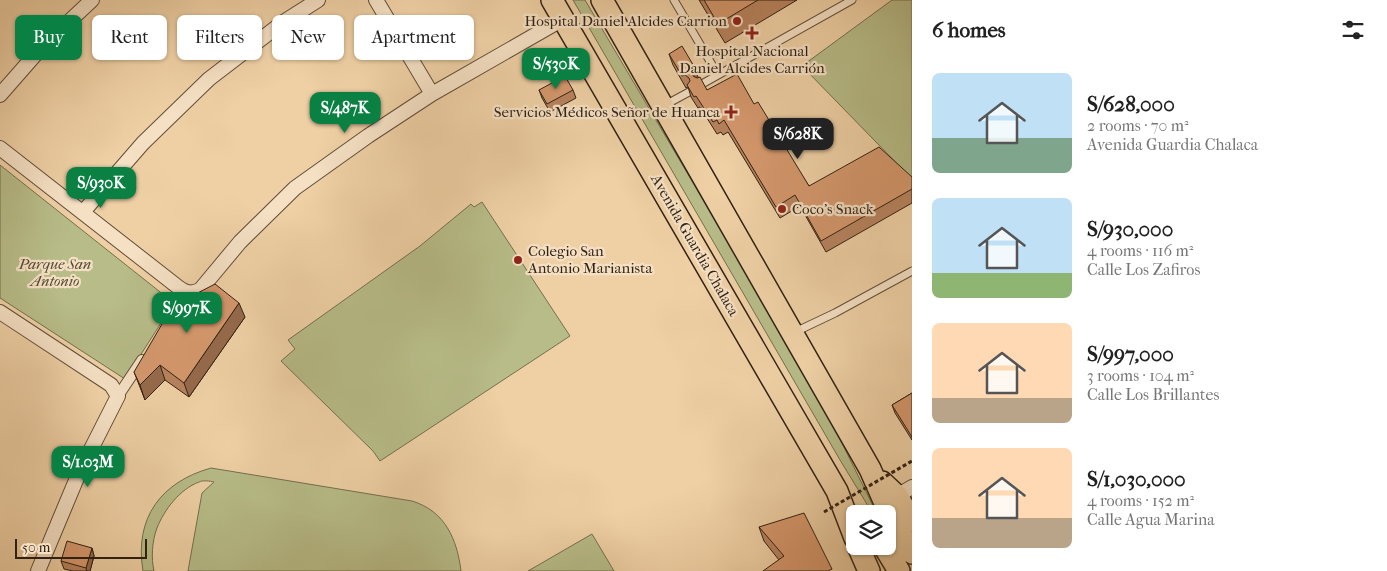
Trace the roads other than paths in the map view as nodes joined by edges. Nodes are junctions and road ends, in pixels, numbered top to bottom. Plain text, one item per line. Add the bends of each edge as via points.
1 (92, 0) edge
2 (318, 0) edge
3 (376, 0) edge
4 (552, 0) edge
5 (602, 0) edge
6 (674, 0) edge
7 (852, 0) edge
8 (563, 18) junction
9 (718, 75) junction
10 (702, 84) edge
11 (689, 92) edge
12 (432, 94) junction
13 (0, 95) edge
14 (663, 106) junction
15 (0, 148) edge
16 (83, 212) junction
17 (912, 271) edge
18 (2, 318) edge
19 (793, 333) junction
20 (146, 355) edge
21 (118, 396) junction
22 (870, 469) junction
23 (838, 491) junction
24 (904, 492) edge
25 (853, 505) edge
26 (846, 513) edge
27 (902, 520) edge
28 (912, 553) edge
29 (862, 555) edge
30 (889, 555) edge
31 (38, 571) edge
32 (869, 571) edge
33 (899, 571) edge

1 - 13 street via 42,47
2 - 16 street via 282,23 209,80 143,143
3 - 12 street
4 - 8 main road, Avenida Guardia Chalaca
5 - 14 main road
6 - 9 lane
7 - 9 lane
8 - 12 street
8 - 23 main road, Avenida Guardia Chalaca
9 - 10 lane
11 - 14 lane
12 - 16 street via 295,188 240,242 200,290 193,293 183,296
14 - 19 main road
15 - 16 street
17 - 19 lane
18 - 21 street via 111,385
19 - 22 main road
20 - 21 street
21 - 31 street via 79,473
22 - 24 main road
22 - 27 main road
23 - 25 main road, Avenida Guardia Chalaca
23 - 26 main road, Avenida Guardia Chalaca
24 - 27 main road
27 - 28 main road
29 - 32 main road
30 - 33 main road

